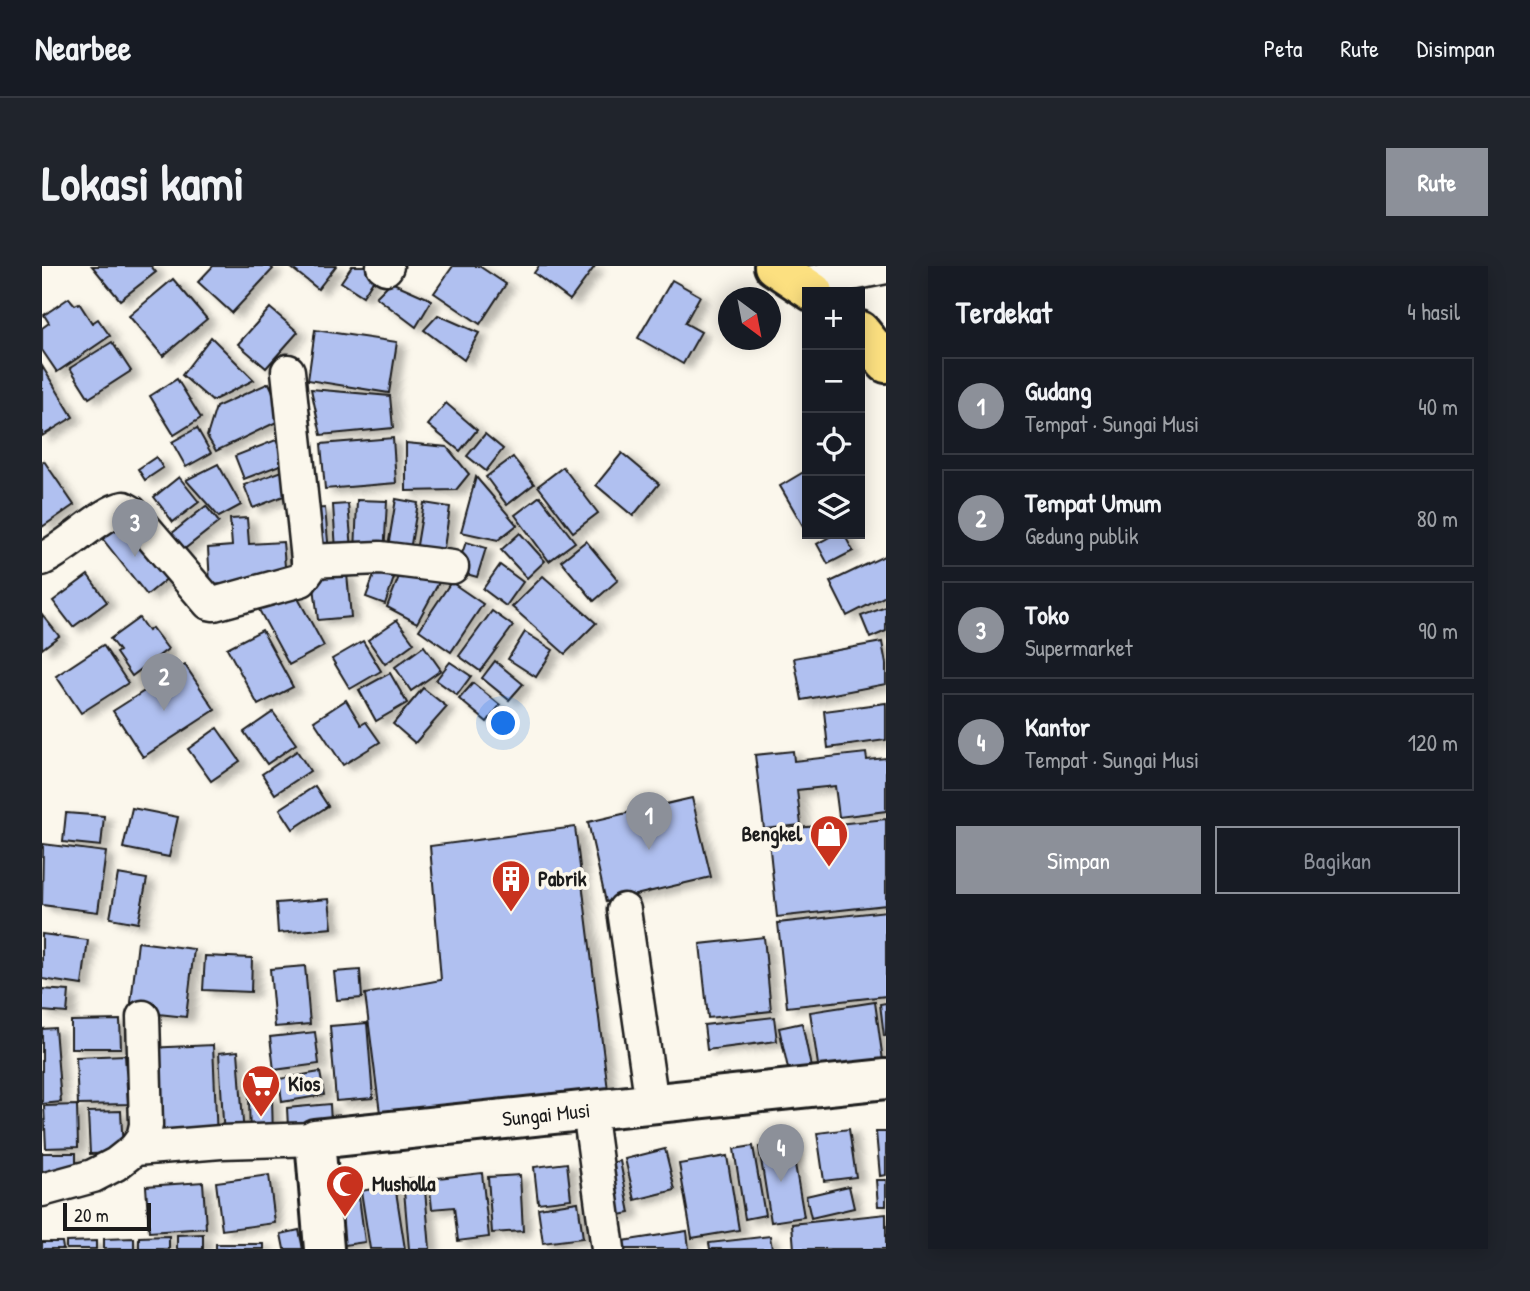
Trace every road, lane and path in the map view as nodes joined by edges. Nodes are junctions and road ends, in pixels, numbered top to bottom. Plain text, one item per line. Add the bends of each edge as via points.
1 (886, 267) edge
2 (796, 281) edge
3 (865, 337) edge
4 (886, 363) edge
5 (288, 371) dead end
6 (42, 559) edge
7 (308, 561) junction
8 (453, 566) dead end
9 (624, 910) dead end
10 (143, 1017) dead end
11 (886, 1079) edge
12 (652, 1104) junction
13 (589, 1110) junction
14 (315, 1139) junction
15 (135, 1149) junction
16 (42, 1190) edge
17 (324, 1249) edge
18 (608, 1249) edge

1 - 2 street
3 - 4 highway
5 - 7 street
6 - 7 street via 109,513 124,508 209,603 301,580 309,569
7 - 8 street via 380,558
9 - 12 street
10 - 15 street via 146,1125
11 - 12 street, Sungai Musi
12 - 13 street, Sungai Musi
13 - 14 street, Sungai Musi
13 - 18 street
14 - 15 street
14 - 17 street
15 - 16 street via 93,1176

